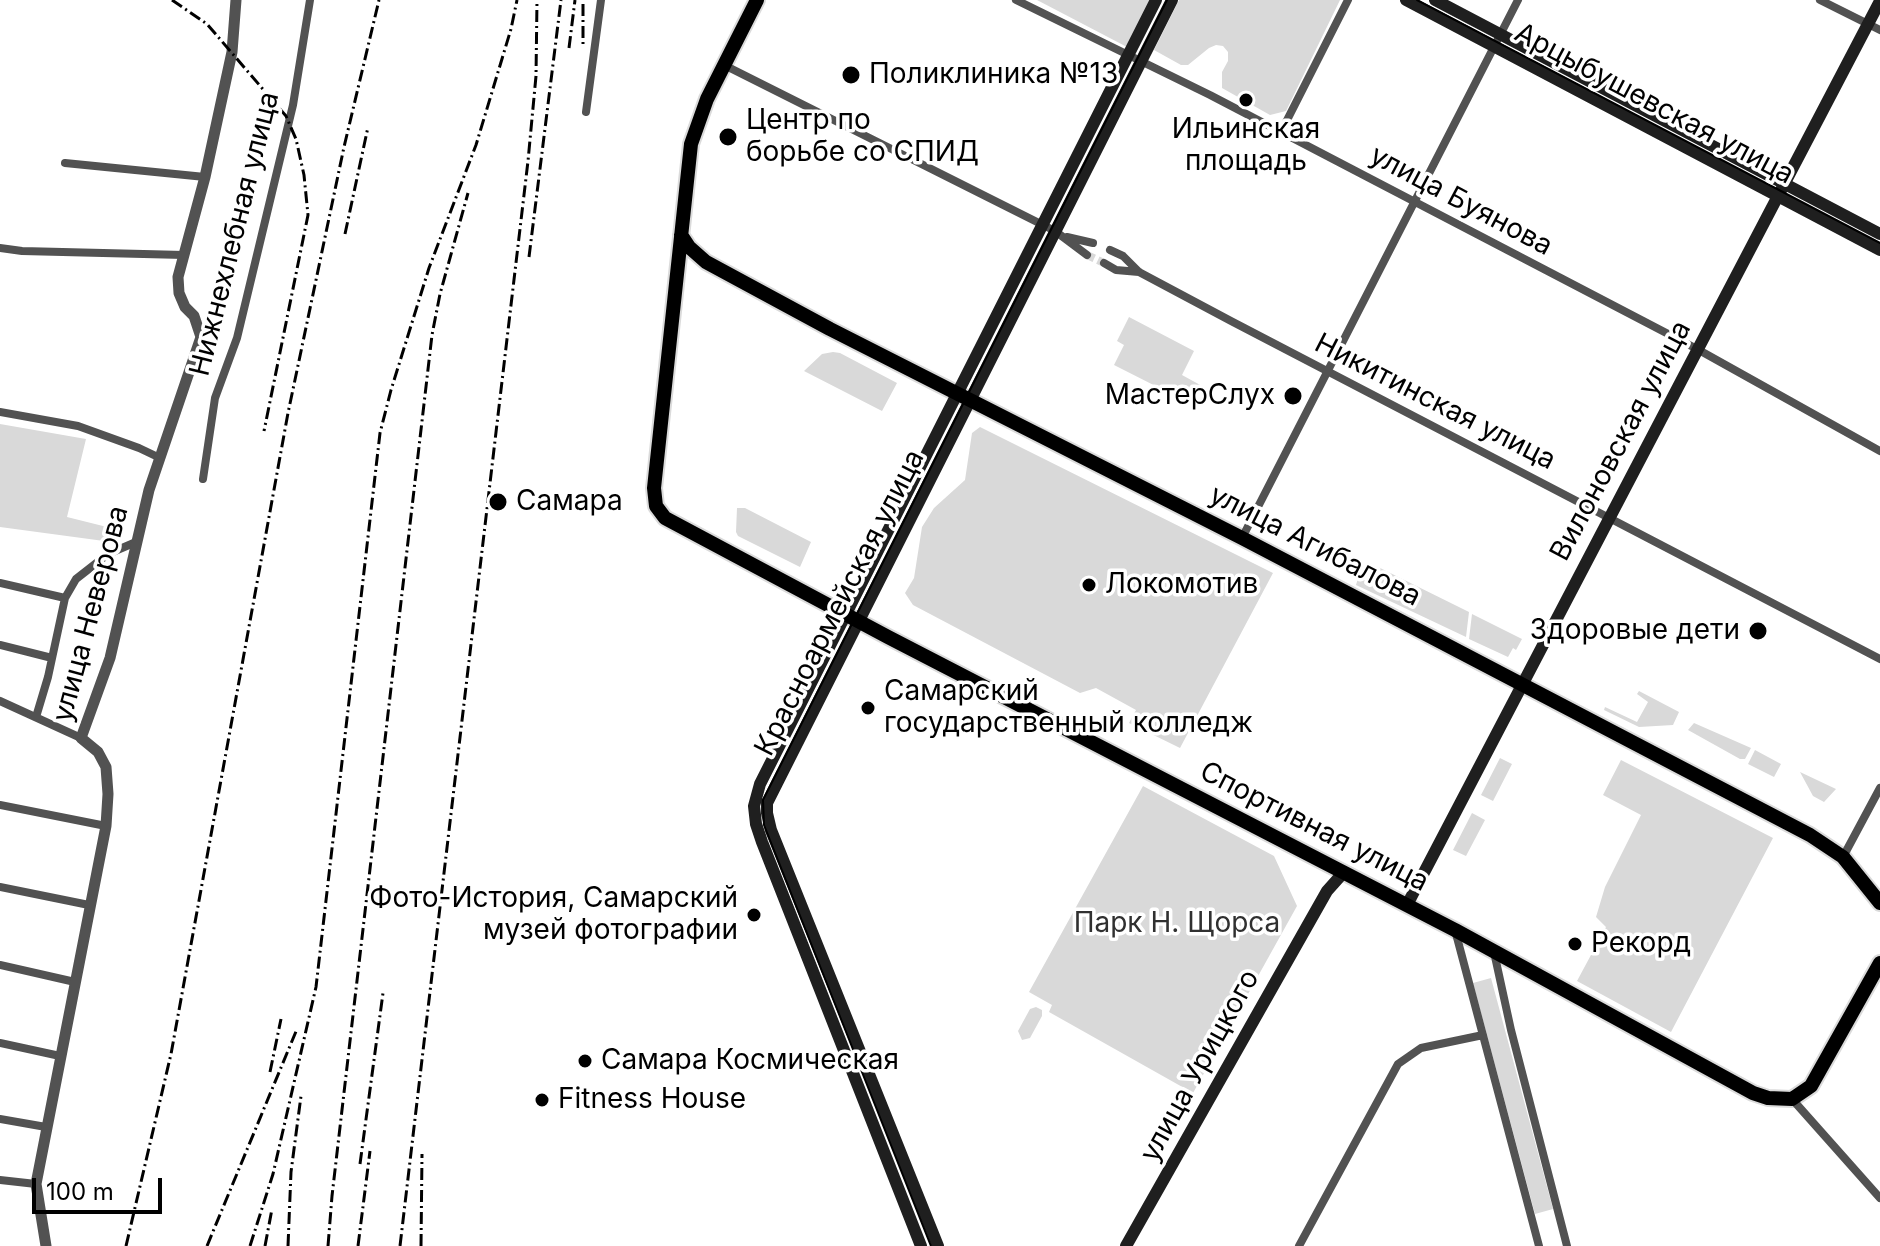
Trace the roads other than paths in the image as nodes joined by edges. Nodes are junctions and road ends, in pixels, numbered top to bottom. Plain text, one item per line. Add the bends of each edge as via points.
1 (236, 0) edge
2 (310, 0) edge
3 (601, 0) edge
4 (757, 0) edge
5 (1016, 0) edge
6 (1156, 0) edge
7 (1172, 0) edge
8 (1348, 0) edge
9 (1406, 0) edge
10 (1435, 0) edge
11 (1518, 0) edge
12 (1820, 0) edge
13 (1880, 1) edge
14 (1868, 24) junction
15 (1880, 30) edge
16 (1497, 41) junction
17 (1128, 55) junction
18 (1141, 61) junction
19 (724, 65) junction
20 (586, 112) dead end
21 (1281, 132) junction
22 (65, 163) dead end
23 (205, 177) junction
24 (1780, 190) junction
25 (1414, 203) junction
26 (1041, 225) junction
27 (1059, 234) junction
28 (1880, 234) edge
29 (681, 235) junction
30 (1093, 243) tunnel mouth
31 (0, 248) edge
32 (1110, 250) dead end
33 (1880, 250) edge
34 (184, 255) junction
35 (1087, 255) tunnel mouth
36 (706, 262) junction
37 (1104, 263) tunnel mouth
38 (1139, 272) junction
39 (676, 278) junction
40 (1697, 349) junction
41 (1328, 371) junction
42 (963, 396) junction
43 (0, 412) edge
44 (1880, 451) edge
45 (160, 458) junction
46 (203, 479) dead end
47 (1608, 517) junction
48 (1242, 538) junction
49 (136, 542) junction
50 (0, 583) edge
51 (65, 598) junction
52 (852, 617) junction
53 (0, 645) edge
54 (52, 658) junction
55 (1880, 659) edge
56 (1521, 685) junction
57 (0, 701) edge
58 (36, 717) junction
59 (81, 738) junction
60 (1880, 788) edge
61 (0, 805) edge
62 (106, 826) junction
63 (1843, 857) junction
64 (1344, 872) junction
65 (0, 887) edge
66 (1880, 903) edge
67 (89, 905) junction
68 (1407, 905) junction
69 (1455, 930) junction
70 (1493, 950) junction
71 (1880, 963) edge
72 (0, 965) edge
73 (1874, 981) edge
74 (75, 982) junction
75 (1483, 1035) junction
76 (0, 1043) edge
77 (60, 1056) junction
78 (1792, 1099) junction
79 (0, 1119) edge
80 (46, 1127) junction
81 (0, 1180) edge
82 (36, 1184) junction
83 (1880, 1198) edge
84 (46, 1246) edge
85 (921, 1246) edge
86 (938, 1246) edge
87 (1126, 1246) edge
88 (1299, 1246) edge
89 (1539, 1246) edge
90 (1567, 1246) edge

1 - 23 street, улица Неверова via 232,52
2 - 46 street, Нижнехлебная улица via 291,114 237,338 215,398
3 - 20 street
4 - 19 main road, Спортивная улица
5 - 17 street, улица Буянова
6 - 17 main road, Красноармейская улица
7 - 18 main road, Красноармейская улица
8 - 21 street
9 - 16 main road, Арцыбушевская улица
10 - 16 main road, Арцыбушевская улица
11 - 16 street
12 - 14 street
13 - 14 main road, Вилоновская улица
14 - 15 street
14 - 24 main road, Вилоновская улица
16 - 24 main road, Арцыбушевская улица
16 - 25 street
17 - 18 street, улица Буянова
17 - 26 main road, Красноармейская улица
18 - 21 street, улица Буянова
18 - 27 main road, Красноармейская улица
19 - 26 street
19 - 29 main road, Спортивная улица via 693,135
21 - 25 street, улица Буянова
22 - 23 street
23 - 34 street, улица Неверова
24 - 28 main road, Арцыбушевская улица
24 - 33 main road, Арцыбушевская улица
24 - 40 main road, Вилоновская улица
25 - 40 street, улица Буянова
25 - 41 street
26 - 27 street
26 - 42 main road, Красноармейская улица
27 - 30 street
27 - 35 street
27 - 42 main road, Красноармейская улица
29 - 36 main road, улица Агибалова
29 - 39 main road, Спортивная улица
31 - 34 street
32 - 38 street, Никитинская улица
34 - 45 street, улица Неверова via 179,293 201,337
36 - 39 main road via 690,262
36 - 42 main road, улица Агибалова
37 - 38 street, Никитинская улица
38 - 41 street, Никитинская улица
39 - 52 main road, Спортивная улица via 654,492 660,513
40 - 44 street, улица Буянова
40 - 47 main road, Вилоновская улица
41 - 47 street, Никитинская улица
41 - 48 street
42 - 48 main road, улица Агибалова
42 - 52 main road, Красноармейская улица
43 - 45 street via 78,426
45 - 49 street, улица Неверова
47 - 55 street, Никитинская улица
47 - 56 main road, Вилоновская улица
48 - 56 main road, улица Агибалова
49 - 51 street via 86,571
49 - 59 street, улица Неверова via 110,658
50 - 51 street
51 - 54 street
52 - 64 main road, Спортивная улица
52 - 85 main road, Красноармейская улица via 760,784 754,815
52 - 86 main road, Красноармейская улица via 771,793 767,813
53 - 54 street
54 - 58 street
56 - 63 main road, улица Агибалова via 1722,787
56 - 68 main road, Вилоновская улица
57 - 58 street
58 - 59 street
59 - 62 street, улица Неверова via 106,767
60 - 63 street
61 - 62 street
62 - 67 street, улица Неверова
63 - 66 main road, улица Агибалова
64 - 68 main road, Спортивная улица
64 - 87 main road, улица Урицкого via 1327,891
65 - 67 street
67 - 74 street, улица Неверова
68 - 69 main road, Спортивная улица
69 - 70 main road, Спортивная улица
69 - 75 street
70 - 78 main road, Спортивная улица via 1753,1093
70 - 90 street
71 - 73 main road
72 - 74 street
73 - 78 main road via 1817,1077
74 - 77 street, улица Неверова
75 - 88 street via 1421,1048 1398,1064
75 - 89 street
76 - 77 street
77 - 80 street, улица Неверова
78 - 83 street
79 - 80 street
80 - 82 street, улица Неверова
81 - 82 street
82 - 84 street, улица Неверова

